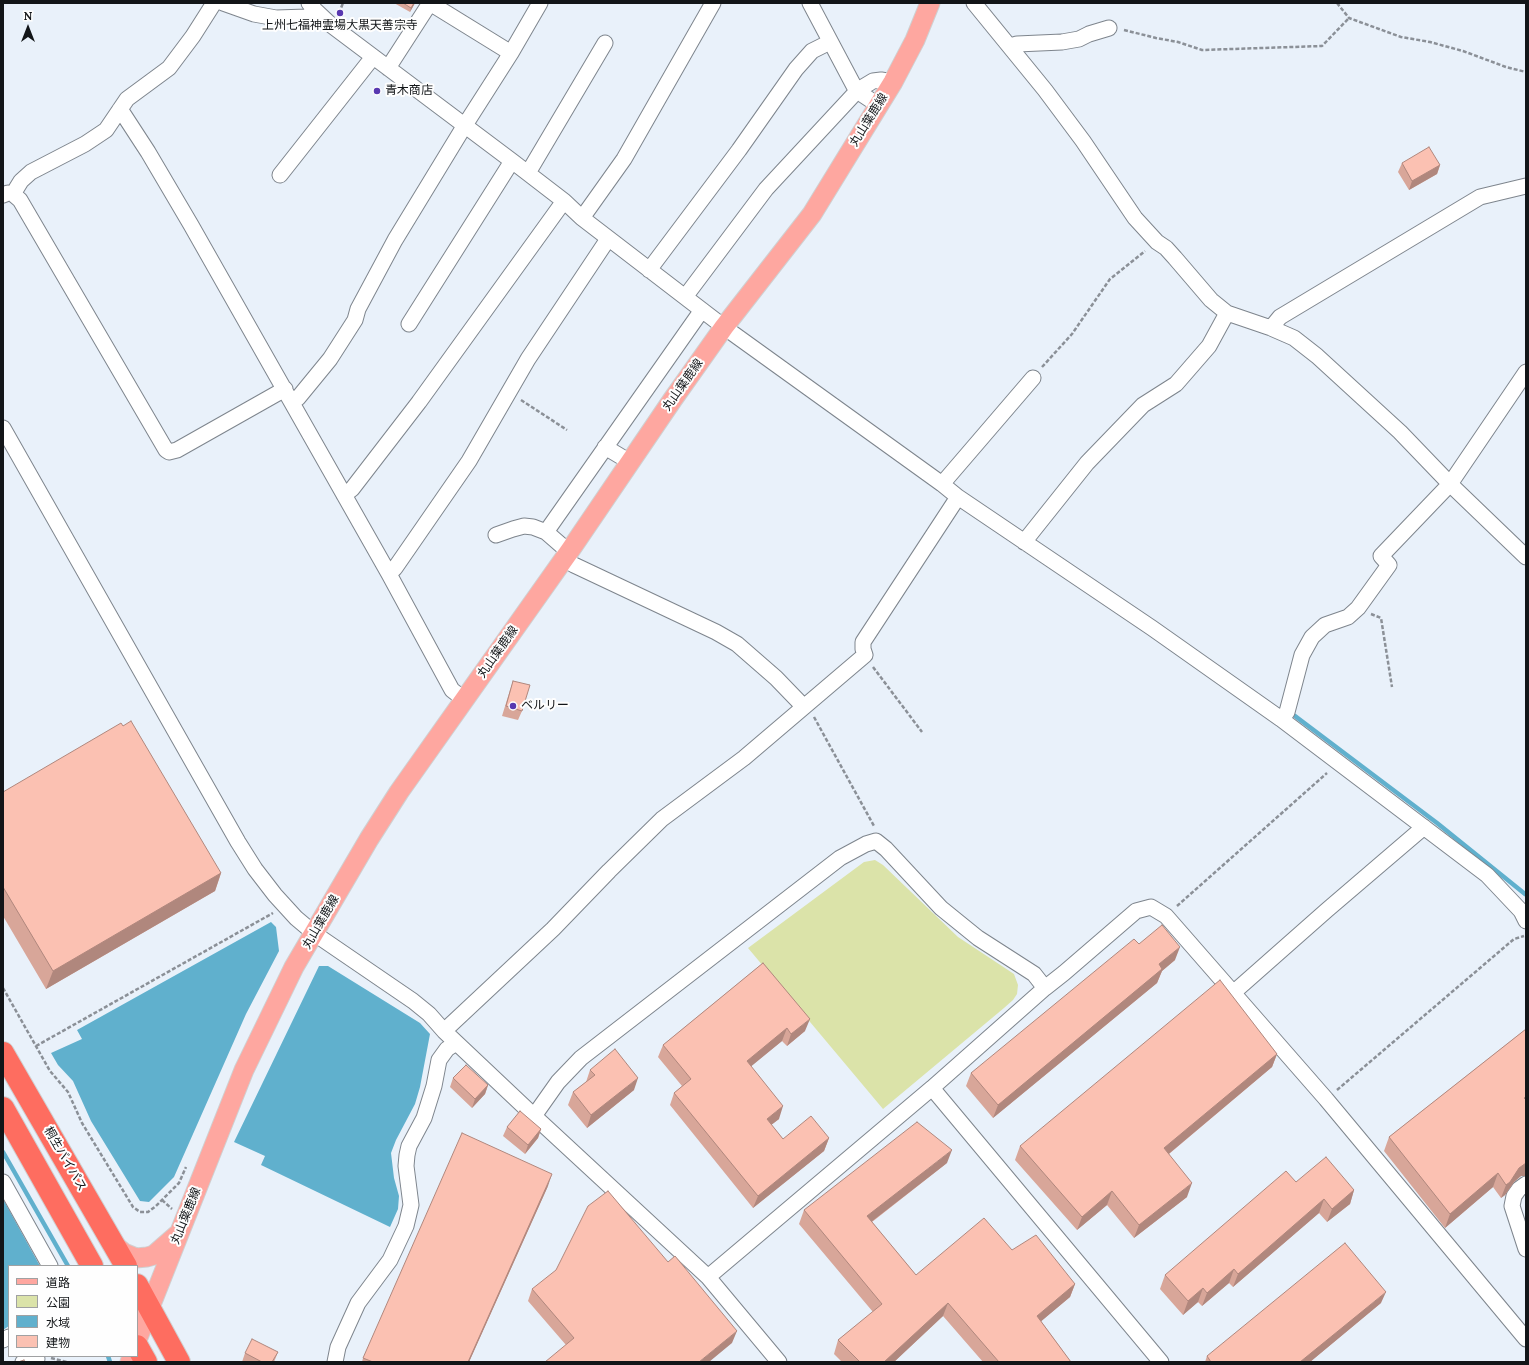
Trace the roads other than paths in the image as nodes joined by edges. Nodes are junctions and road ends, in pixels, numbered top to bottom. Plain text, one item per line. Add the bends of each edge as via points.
1 (214, 3) edge
2 (222, 3) edge
3 (430, 3) edge
4 (540, 3) edge
5 (713, 3) edge
6 (810, 3) edge
7 (930, 3) edge
8 (974, 3) edge
9 (312, 7) edge
10 (1109, 28) road end
11 (830, 42) junction
12 (605, 43) dead end
13 (1010, 46) junction
14 (511, 53) junction
15 (373, 57) junction
16 (388, 68) junction
17 (893, 82) junction
18 (858, 90) junction
19 (878, 106) junction
20 (120, 109) junction
21 (465, 125) junction
22 (512, 160) junction
23 (528, 173) junction
24 (280, 175) dead end
25 (1526, 186) edge
26 (8, 194) edge
27 (564, 201) junction
28 (582, 218) junction
29 (608, 239) junction
30 (649, 270) junction
31 (685, 297) junction
32 (702, 310) junction
33 (1226, 313) junction
34 (409, 324) dead end
35 (724, 327) junction
36 (1271, 328) junction
37 (1526, 372) edge
38 (1033, 378) road end
39 (285, 389) junction
40 (292, 402) junction
41 (3, 428) edge
42 (605, 448) junction
43 (630, 462) junction
44 (942, 484) junction
45 (1450, 484) junction
46 (344, 495) junction
47 (958, 497) junction
48 (546, 532) junction
49 (496, 535) dead end
50 (1024, 542) junction
51 (566, 556) junction
52 (1526, 557) edge
53 (389, 574) junction
54 (464, 700) junction
55 (804, 707) junction
56 (1281, 719) junction
57 (1424, 827) junction
58 (1524, 913) edge
59 (315, 934) junction
60 (1045, 988) junction
61 (1234, 993) junction
62 (444, 1031) junction
63 (456, 1043) junction
64 (3, 1052) edge
65 (932, 1088) junction
66 (3, 1108) edge
67 (534, 1116) junction
68 (3, 1182) edge
69 (1526, 1184) edge
70 (179, 1234) junction
71 (114, 1245) junction
72 (1526, 1249) edge
73 (49, 1265) edge
74 (91, 1265) edge
75 (125, 1265) edge
76 (708, 1277) junction
77 (138, 1288) edge
78 (149, 1307) junction
79 (1524, 1332) edge
80 (138, 1337) edge
81 (138, 1348) edge
82 (146, 1362) edge
83 (179, 1362) edge
84 (335, 1362) edge
85 (779, 1362) edge
86 (1161, 1362) edge

1 - 20 street via 169,68 127,99
2 - 9 street via 254,14 276,18 307,17
3 - 14 street
3 - 16 street
4 - 14 street
5 - 28 street via 624,159
6 - 11 street
7 - 17 main road, 丸山葉鹿線 via 915,40
8 - 13 street
9 - 15 street
10 - 13 street via 1079,39
11 - 18 street
11 - 30 street via 812,51 796,69
12 - 23 street
13 - 33 street via 1083,141 1135,218
14 - 21 street
15 - 16 street
15 - 24 street
16 - 21 street
17 - 18 street via 873,81
17 - 19 main road, 丸山葉鹿線
18 - 19 street
18 - 31 street via 766,189
19 - 35 main road, 丸山葉鹿線 via 812,214
20 - 26 street via 106,130 86,144 31,172
20 - 39 street via 148,152
21 - 22 street
21 - 40 street via 395,240 358,309 355,320 330,359
22 - 23 street
22 - 34 street
23 - 27 street
25 - 36 street via 1480,197 1280,317
26 - 39 street via 20,200 166,450 177,450
27 - 28 street
27 - 46 street via 419,402 352,489
28 - 29 street
29 - 30 street
29 - 53 street via 528,359 469,461
30 - 31 street
31 - 32 street
32 - 35 street
32 - 42 street
33 - 36 street
33 - 50 street via 1209,346 1176,384 1143,405 1092,458
35 - 43 main road, 丸山葉鹿線
35 - 44 street
36 - 45 street via 1294,338 1318,356 1400,432
37 - 45 street
38 - 44 street
39 - 40 street
40 - 46 street
41 - 59 street via 238,842 275,895
42 - 43 street
42 - 48 street
43 - 51 main road, 丸山葉鹿線
44 - 47 street
45 - 52 street
45 - 56 street via 1381,556 1389,566 1358,608 1348,617 1325,625 1312,638 1302,655 1287,712
46 - 53 street
47 - 50 street
47 - 55 street via 863,642 865,655
48 - 49 street via 524,526
48 - 51 street
50 - 56 street
51 - 54 main road, 丸山葉鹿線
51 - 55 street via 574,566 737,644
53 - 54 street via 452,690
54 - 59 main road, 丸山葉鹿線 via 369,839
55 - 62 street via 744,758 662,819 553,929
56 - 57 street
57 - 58 street via 1487,875
57 - 61 street
59 - 62 street via 413,1001
59 - 70 main road, 丸山葉鹿線 via 294,967 244,1070
60 - 61 street via 1136,910 1151,907 1166,916
60 - 65 street
60 - 67 street via 1034,974 978,938 941,908 876,841 840,858 581,1058 558,1082
61 - 79 street
62 - 63 street
63 - 67 street
63 - 84 street via 447,1049 439,1060 424,1118 409,1146 406,1166 411,1205 406,1226 390,1260 358,1303 338,1346
64 - 71 highway, 桐生バイパス
65 - 76 street
65 - 86 street
66 - 74 highway
67 - 76 street
68 - 73 street
69 - 72 street via 1514,1196 1512,1206
70 - 71 main road via 160,1251 147,1257 136,1258
70 - 78 main road, 丸山葉鹿線
71 - 75 highway, 桐生バイパス
76 - 85 street
77 - 78 highway
78 - 80 main road, 丸山葉鹿線
78 - 83 highway
81 - 82 highway

